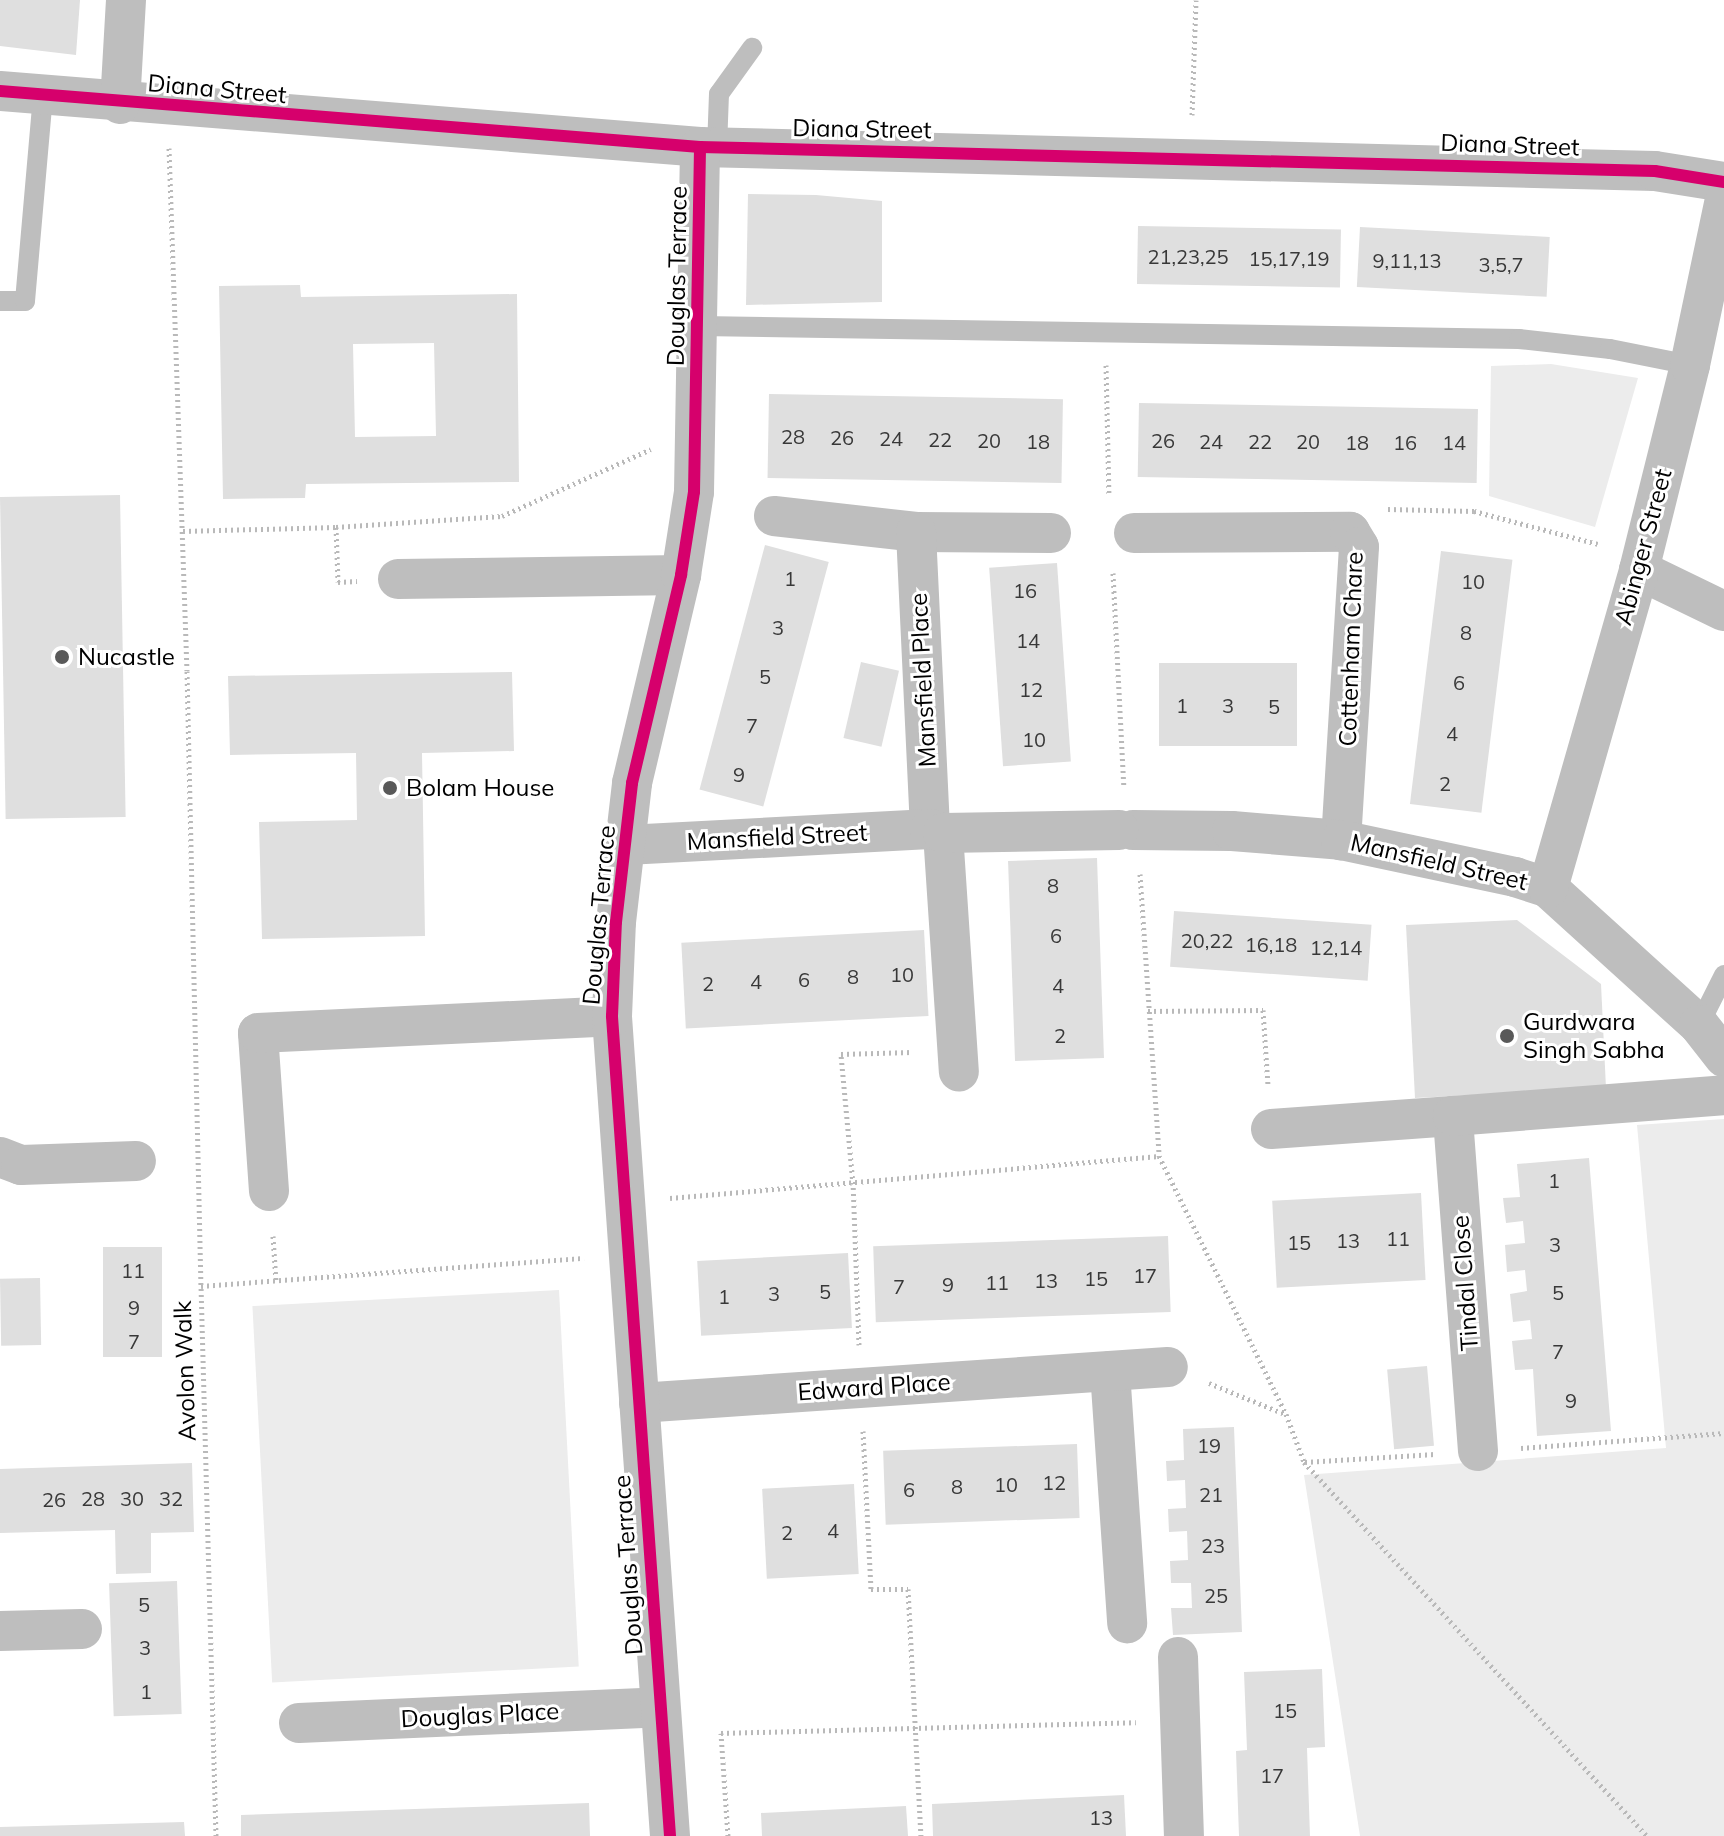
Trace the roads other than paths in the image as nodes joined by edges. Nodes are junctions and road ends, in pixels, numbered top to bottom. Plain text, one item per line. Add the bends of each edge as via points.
1 (126, 0) edge
2 (752, 48) dead end
3 (0, 91) edge
4 (43, 96) junction
5 (120, 104) junction
6 (709, 148) junction
7 (1724, 182) edge
8 (1724, 203) edge
9 (0, 301) edge
10 (700, 326) junction
11 (1690, 365) junction
12 (774, 516) dead end
13 (916, 532) junction
14 (1051, 533) dead end
15 (1134, 533) dead end
16 (1640, 563) junction
17 (681, 575) junction
18 (398, 579) road end
19 (1724, 611) edge
20 (937, 831) junction
21 (1341, 840) junction
22 (626, 845) junction
23 (1548, 888) junction
24 (1724, 975) edge
25 (612, 1016) junction
26 (1699, 1025) junction
27 (1724, 1057) edge
28 (959, 1071) dead end
29 (1724, 1095) edge
30 (1453, 1116) junction
31 (1271, 1129) road end
32 (0, 1157) edge
33 (136, 1161) dead end
34 (269, 1191) dead end
35 (1168, 1367) road end
36 (1110, 1371) junction
37 (639, 1403) junction
38 (1478, 1451) dead end
39 (1127, 1623) dead end
40 (82, 1629) dead end
41 (0, 1631) edge
42 (1178, 1657) dead end
43 (660, 1707) junction
44 (299, 1723) dead end
45 (670, 1836) edge
46 (1184, 1836) edge

1 - 5 street
2 - 6 lane via 719,94
3 - 4 street, Diana Street
4 - 5 street, Diana Street
4 - 9 lane via 25,301
5 - 6 street, Diana Street
6 - 7 street, Diana Street via 1655,171
6 - 10 street, Douglas Terrace
8 - 11 street, Abinger Street
10 - 11 lane via 1519,339
10 - 17 street, Douglas Terrace via 694,492
11 - 16 street, Abinger Street
12 - 13 street
13 - 14 street
13 - 20 street, Mansfield Place
15 - 21 street, Cottenham Chare via 1350,532 1359,547
16 - 19 street
16 - 23 street, Abinger Street
17 - 18 street
17 - 22 street, Douglas Terrace via 632,783
20 - 21 street, Mansfield Street via 1232,831
20 - 22 street, Mansfield Street
20 - 28 street, Mansfield Place
21 - 23 street, Mansfield Street
22 - 25 street, Douglas Terrace
23 - 26 street, Mansfield Street
24 - 26 lane
25 - 34 street via 258,1033
25 - 37 street, Douglas Terrace
26 - 27 street, Mansfield Street
29 - 30 street
30 - 31 street
30 - 38 street, Tindal Close
32 - 33 street via 21,1165
35 - 36 street, Edward Place
36 - 37 street, Edward Place
36 - 39 street
37 - 43 street, Douglas Terrace
40 - 41 street
42 - 46 street
43 - 44 street, Douglas Place
43 - 45 street, Douglas Terrace

